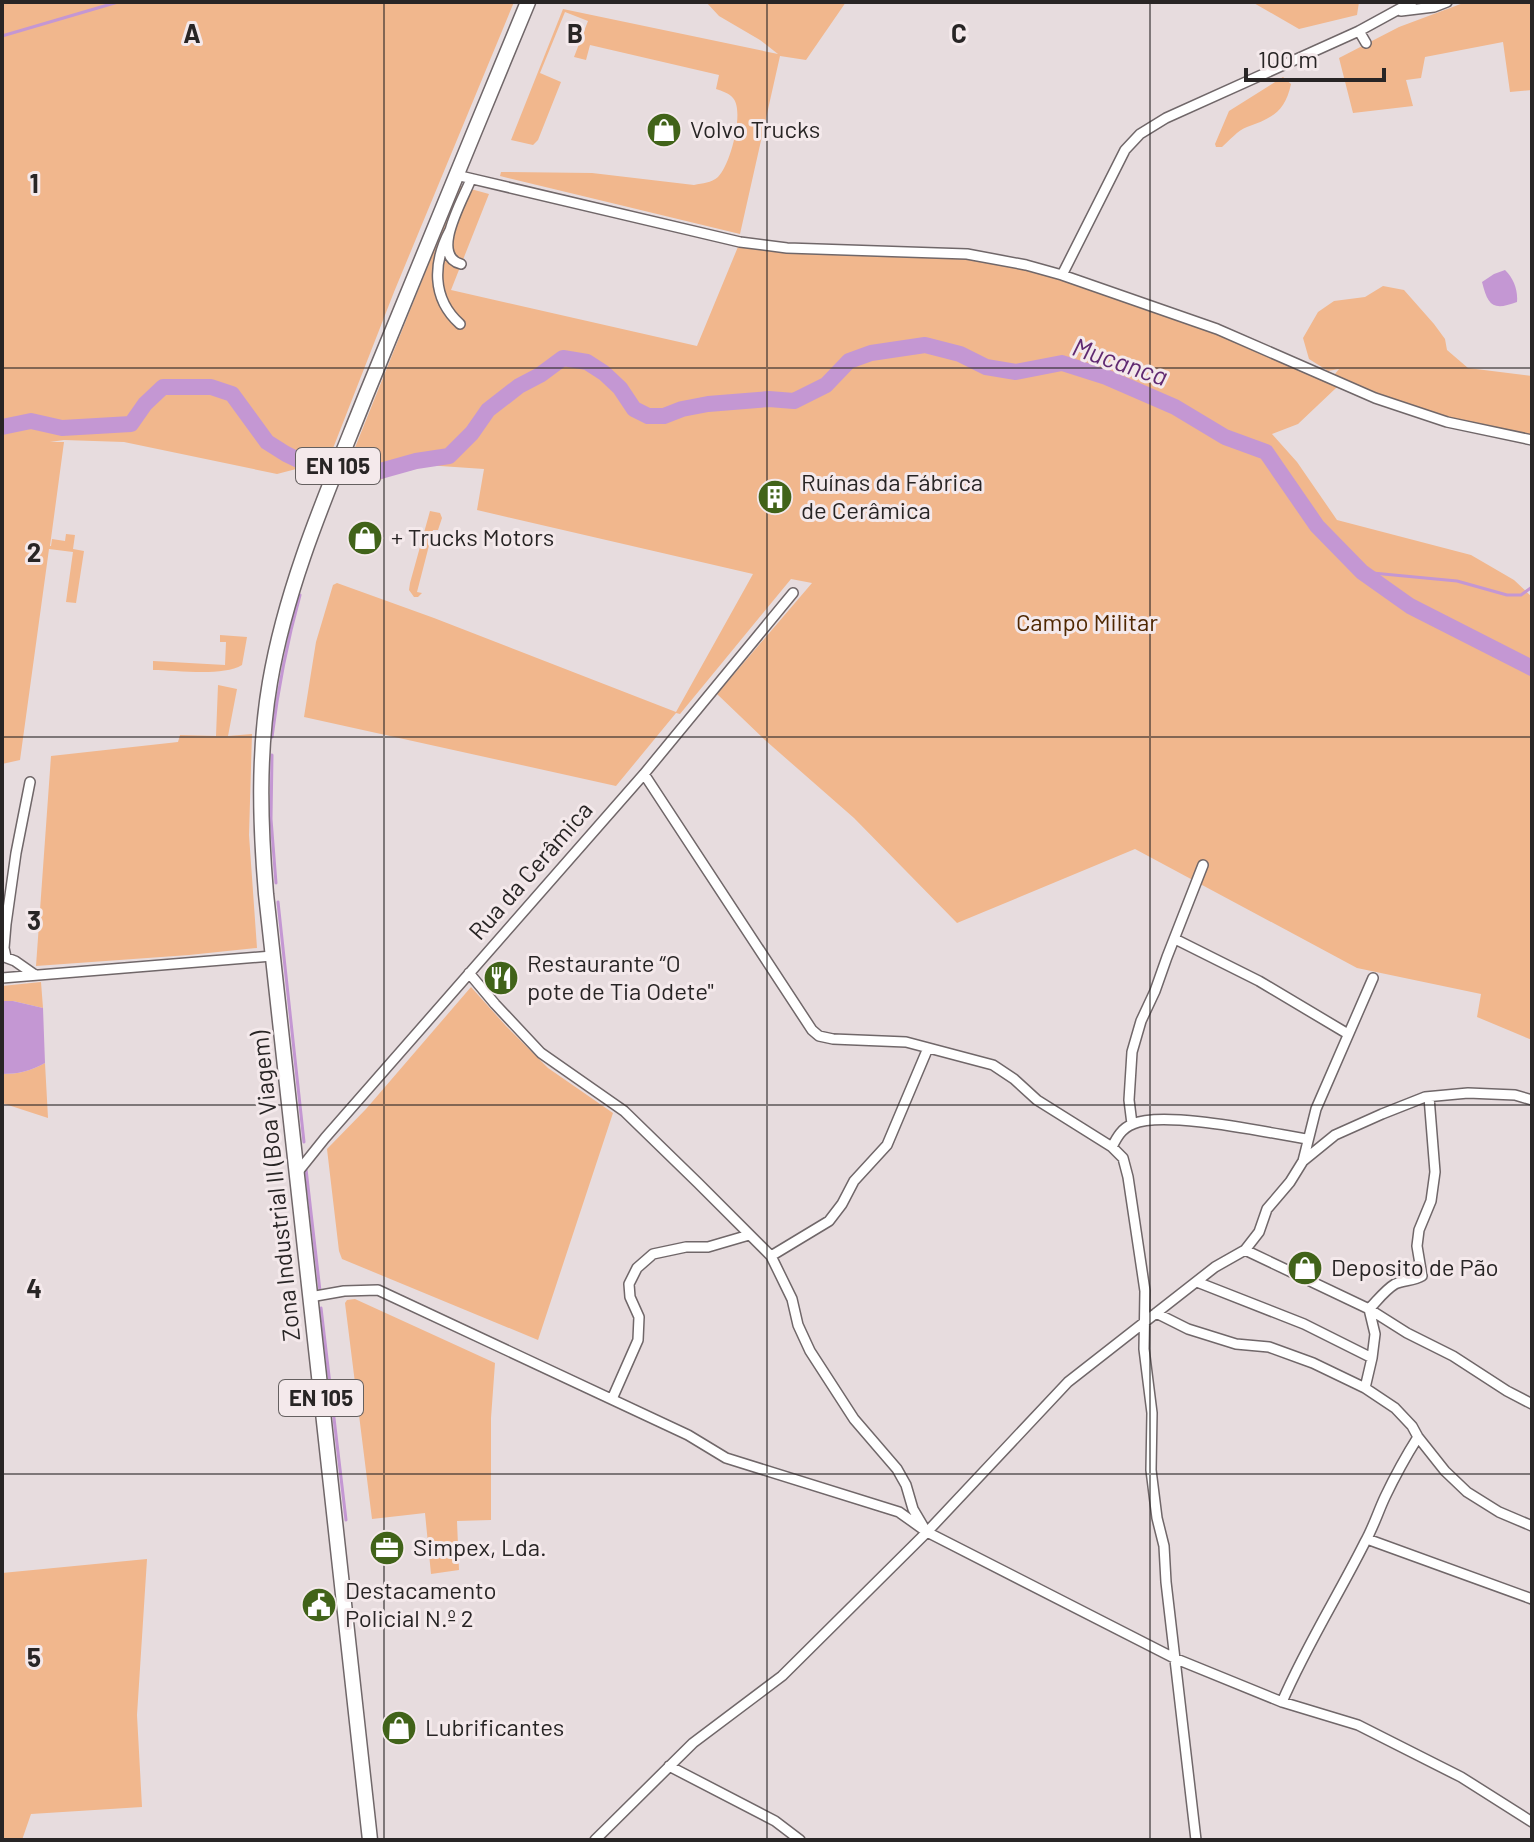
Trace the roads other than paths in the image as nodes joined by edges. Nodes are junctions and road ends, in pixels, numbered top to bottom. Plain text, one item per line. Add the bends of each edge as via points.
1 (528, 2) edge
2 (1412, 2) edge
3 (1447, 2) edge
4 (1397, 11) junction
5 (1359, 31) junction
6 (1366, 43) dead end
7 (456, 175) junction
8 (471, 179) junction
9 (450, 230) junction
10 (461, 264) dead end
11 (1062, 275) junction
12 (460, 324) dead end
13 (1532, 440) edge
14 (793, 593) dead end
15 (644, 774) junction
16 (30, 782) dead end
17 (1203, 865) dead end
18 (4, 923) edge
19 (1175, 939) junction
20 (272, 956) junction
21 (4, 957) edge
22 (469, 973) junction
23 (35, 975) junction
24 (2, 978) edge
25 (1373, 978) dead end
26 (1348, 1034) junction
27 (928, 1048) junction
28 (1429, 1097) junction
29 (1532, 1100) edge
30 (1132, 1124) junction
31 (1307, 1139) junction
32 (1112, 1147) junction
33 (1303, 1161) junction
34 (297, 1173) junction
35 (749, 1235) junction
36 (1245, 1250) junction
37 (771, 1256) junction
38 (1197, 1282) junction
39 (310, 1297) junction
40 (1369, 1309) junction
41 (1156, 1313) junction
42 (1144, 1321) junction
43 (1372, 1358) junction
44 (1365, 1388) junction
45 (612, 1399) junction
46 (1532, 1404) edge
47 (1418, 1437) junction
48 (1532, 1526) edge
49 (927, 1532) junction
50 (1367, 1539) junction
51 (1532, 1599) edge
52 (1174, 1658) junction
53 (1282, 1702) junction
54 (669, 1766) junction
55 (1532, 1822) edge
56 (370, 1840) edge
57 (595, 1840) edge
58 (800, 1840) edge
59 (1196, 1840) edge

1 - 7 main road, EN 105
2 - 4 street
3 - 4 street
4 - 5 street
5 - 6 street
5 - 11 street via 1140,134 1125,150
7 - 8 street
7 - 20 main road, EN 105 via 316,521 274,659 261,769
8 - 9 street
8 - 11 street via 740,242 967,254
9 - 10 street via 448,255
9 - 12 street via 437,281 444,305
11 - 13 street via 1217,329 1375,398 1447,422
14 - 15 street, Rua da Cerâmica
15 - 22 street, Rua da Cerâmica
15 - 27 street via 812,1030 833,1039
16 - 18 street
17 - 19 street
18 - 21 street
19 - 26 street
19 - 30 street via 1132,1052
20 - 23 street
20 - 34 main road, Zona Industrial II (Boa Viagem) / EN 105
21 - 23 street
22 - 34 street, Rua da Cerâmica
22 - 35 street via 541,1053 624,1111
23 - 24 street
25 - 26 street
26 - 31 street
27 - 32 street via 993,1065
27 - 37 street via 887,1145 854,1181 829,1221
28 - 29 street via 1468,1093
28 - 33 street via 1335,1135
28 - 40 street via 1435,1172 1417,1246 1422,1276 1393,1286
30 - 31 street via 1149,1119 1192,1121
30 - 32 street
31 - 33 street
32 - 42 street via 1123,1158 1128,1177 1145,1291
33 - 36 street
34 - 39 main road, Zona Industrial II (Boa Viagem) / EN 105
35 - 37 street
35 - 45 street via 653,1254 637,1268 629,1284 639,1317 638,1340
36 - 38 street
36 - 40 street
37 - 49 street via 810,1351 854,1419 897,1469
38 - 41 street
38 - 43 street via 1304,1324
39 - 45 street via 378,1290
39 - 56 main road, Zona Industrial II (Boa Viagem) / EN 105
40 - 43 street via 1375,1334
40 - 46 street
41 - 42 street
41 - 44 street via 1236,1344 1269,1347
42 - 49 street via 1068,1382
42 - 52 street via 1151,1470
43 - 44 street
44 - 47 street via 1395,1408
45 - 49 street via 726,1458 899,1512
47 - 48 street via 1467,1492
47 - 50 street
49 - 52 street
49 - 54 street via 782,1676
50 - 51 street
50 - 53 street
52 - 53 street
52 - 59 street
53 - 55 street via 1358,1725 1461,1777
54 - 57 street
54 - 58 street via 775,1821

